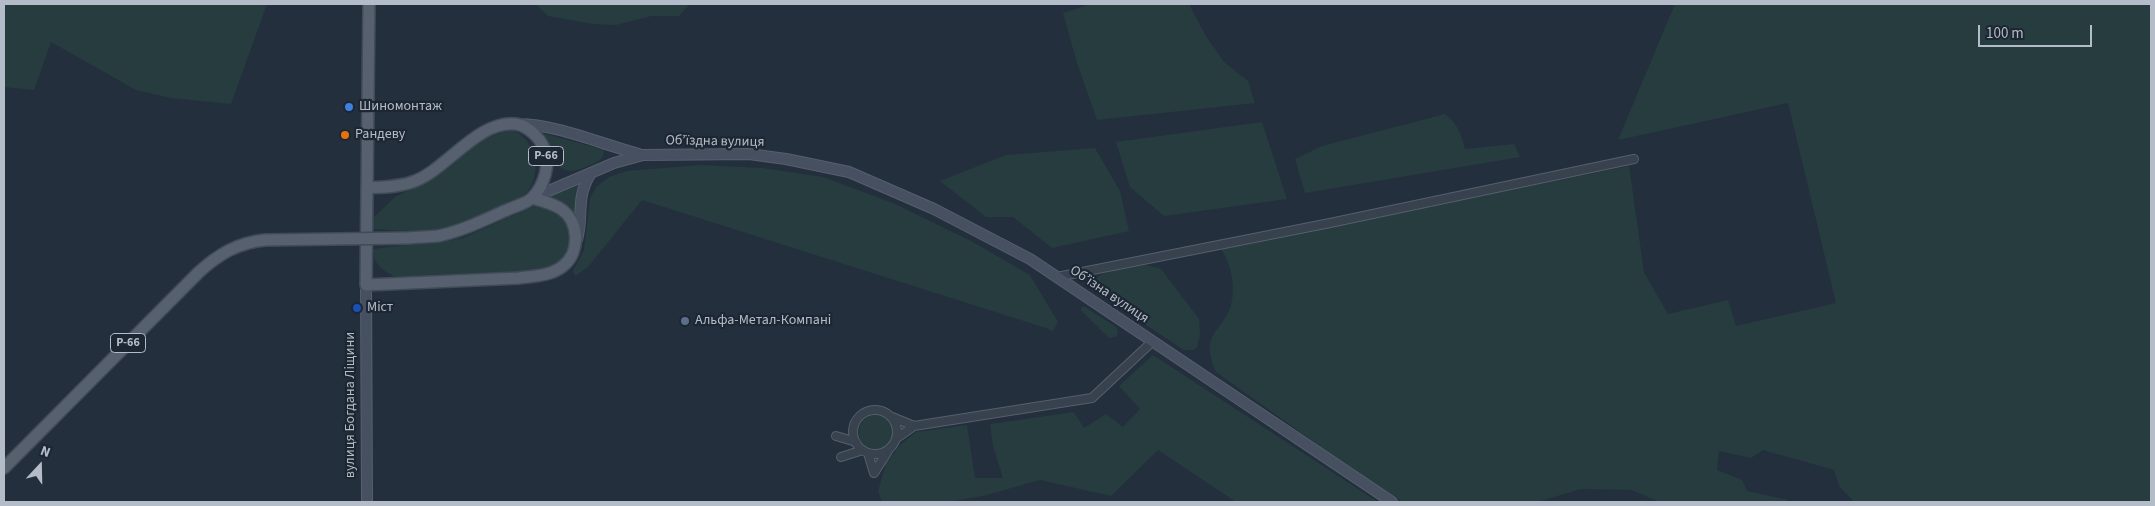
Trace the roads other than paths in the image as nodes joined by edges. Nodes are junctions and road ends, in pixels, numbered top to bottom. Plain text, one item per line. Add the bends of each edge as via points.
1 (370, 4) edge
2 (516, 124) junction
3 (643, 155) junction
4 (786, 159) joint
5 (1634, 159) dead end
6 (592, 172) junction
7 (367, 188) junction
8 (532, 198) junction
9 (576, 241) junction
10 (1057, 277) junction
11 (366, 285) junction
12 (1153, 341) junction
13 (892, 417) junction
14 (914, 426) junction
15 (853, 430) junction
16 (897, 438) junction
17 (861, 448) junction
18 (888, 450) junction
19 (4, 468) edge
20 (366, 502) edge
21 (1392, 502) edge

1 - 7 main road
2 - 3 main road via 550,128
2 - 7 main road via 498,126 483,133 416,181
2 - 8 main road, Р-66 via 528,128 535,135 547,158 542,183
3 - 4 main road, Об’їздна вулиця via 750,154
3 - 6 main road
4 - 10 main road, Об’їзна вулиця via 849,172 877,183 968,226
5 - 10 street
6 - 8 main road
6 - 9 main road via 580,197
7 - 11 main road
8 - 9 main road via 562,209 572,221
8 - 19 main road, Р-66, bridge via 466,228 438,236 265,240 240,245 216,256
9 - 11 main road via 564,266 544,274
10 - 12 main road, Об’їзна вулиця
11 - 20 main road, вулиця Богдана Ліщини
12 - 14 street via 1092,398
12 - 21 main road, Об’їзна вулиця
13 - 14 street
13 - 15 street via 882,411 869,410 859,416
13 - 16 street via 898,428
14 - 16 street
15 - 17 street
15 - 17 street via 836,436
16 - 18 street
17 - 18 street via 880,454
17 - 18 street via 874,474

